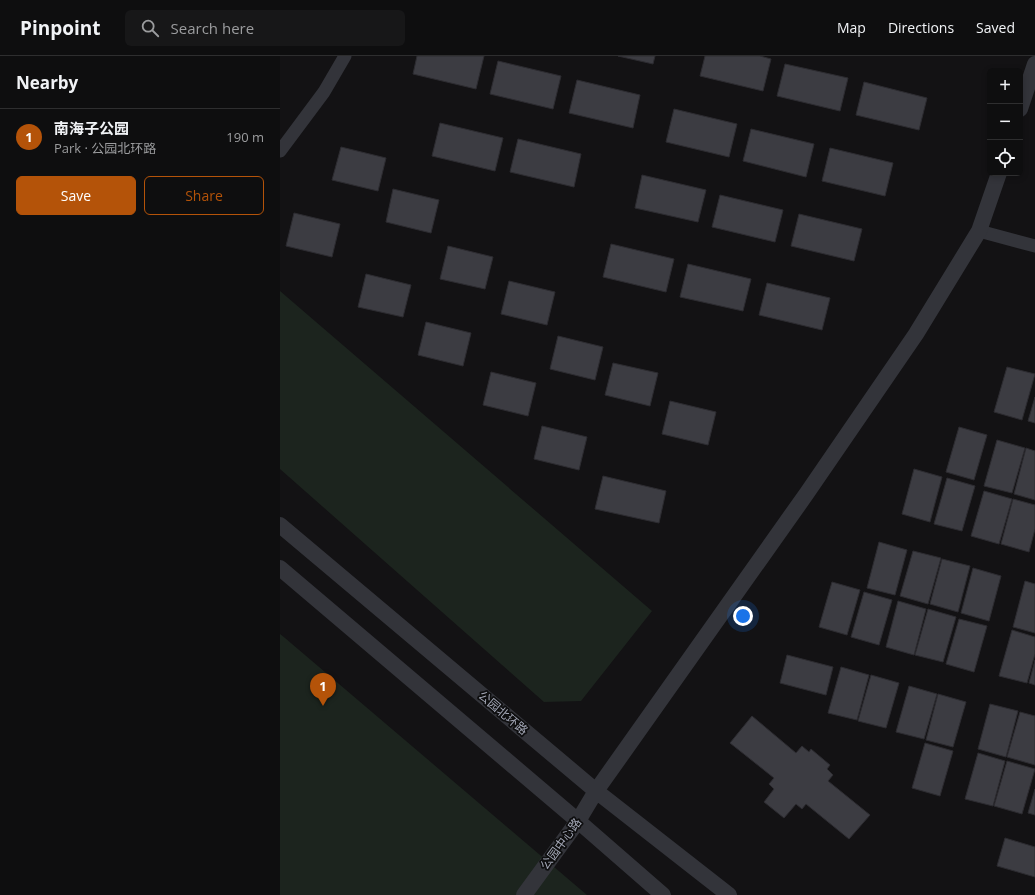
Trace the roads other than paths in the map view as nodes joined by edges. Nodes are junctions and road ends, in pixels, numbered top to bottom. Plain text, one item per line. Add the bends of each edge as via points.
1 (345, 56) edge
2 (1035, 64) edge
3 (1022, 104) edge
4 (280, 151) edge
5 (997, 176) edge
6 (979, 231) junction
7 (1035, 246) edge
8 (280, 525) edge
9 (280, 568) edge
10 (596, 791) junction
11 (578, 821) junction
12 (524, 895) edge
13 (663, 895) edge
14 (729, 895) edge

1 - 4 street via 324,92
2 - 3 street
5 - 6 street, 公园中心路
6 - 7 street
6 - 10 street, 公园中心路 via 916,334
8 - 10 street, 公园北环路
9 - 11 street
10 - 11 street, 公园中心路
10 - 14 street, 公园北环路
11 - 12 street, 公园中心路
11 - 13 street

